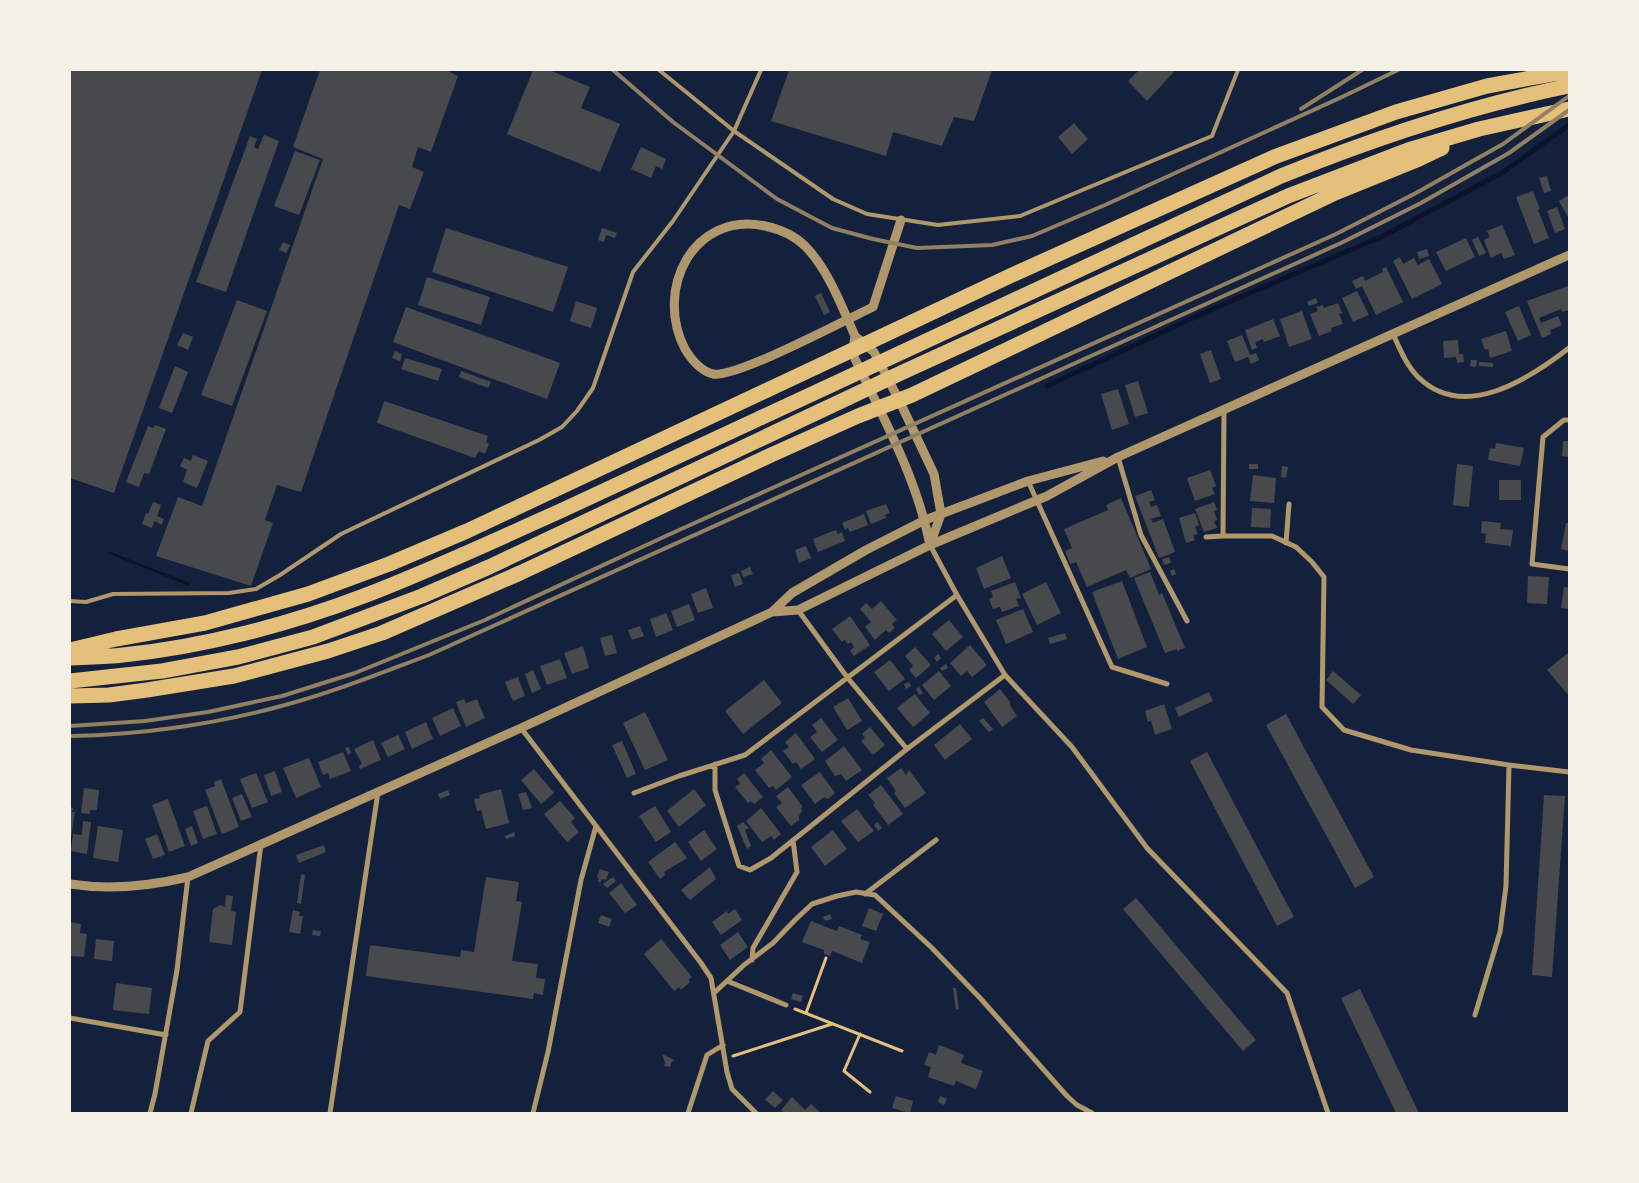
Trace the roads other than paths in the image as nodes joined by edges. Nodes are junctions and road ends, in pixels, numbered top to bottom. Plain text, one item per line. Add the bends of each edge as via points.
1 (659, 70) edge
2 (760, 70) edge
3 (1238, 70) edge
4 (1569, 71) edge
5 (1569, 86) edge
6 (1569, 109) edge
7 (1479, 129) junction
8 (734, 131) junction
9 (901, 220) junction
10 (1569, 255) edge
11 (1393, 334) junction
12 (861, 348) junction
13 (1569, 348) edge
14 (896, 395) junction
15 (876, 404) junction
16 (1224, 410) junction
17 (1569, 420) edge
18 (1118, 457) junction
19 (1028, 481) junction
20 (1037, 500) junction
21 (1290, 504) dead end
22 (941, 514) junction
23 (925, 520) junction
24 (1224, 536) junction
25 (1206, 537) dead end
26 (1286, 543) junction
27 (930, 545) junction
28 (1569, 569) edge
29 (957, 595) junction
30 (70, 600) edge
31 (798, 610) junction
32 (772, 612) junction
33 (1187, 621) dead end
34 (70, 650) edge
35 (70, 658) edge
36 (1006, 675) junction
37 (847, 677) junction
38 (70, 681) edge
39 (1167, 684) dead end
40 (70, 696) edge
41 (521, 728) junction
42 (907, 749) junction
43 (715, 764) junction
44 (1509, 765) junction
45 (1569, 772) edge
46 (378, 792) junction
47 (634, 794) dead end
48 (596, 826) junction
49 (793, 840) junction
50 (936, 840) dead end
51 (261, 844) junction
52 (188, 877) junction
53 (70, 884) edge
54 (865, 894) junction
55 (752, 960) junction
56 (727, 981) junction
57 (714, 993) junction
58 (786, 1005) road end
59 (1475, 1015) dead end
60 (70, 1018) edge
61 (166, 1035) junction
62 (723, 1045) junction
63 (150, 1113) edge
64 (191, 1113) edge
65 (330, 1113) edge
66 (534, 1113) edge
67 (688, 1113) edge
68 (756, 1113) edge
69 (1092, 1113) edge
70 (1328, 1113) edge

1 - 8 lane
2 - 8 lane
3 - 9 lane via 1212,136 1020,216 938,225
4 - 12 highway via 1487,86 1396,112 1274,157
5 - 35 highway via 1516,97 1430,122 1352,147 1281,176 556,513 360,597 288,621 213,640 123,655
6 - 7 highway
7 - 14 highway
7 - 38 highway via 1401,153 1288,196 422,596 313,637 238,656 162,671
8 - 9 lane via 833,199 867,214
8 - 30 lane via 673,221 633,272 593,388 562,427 341,534 256,589 229,593 114,594 86,602
9 - 12 street via 873,307 740,369 724,374 712,374 701,368 680,340 674,299 677,279 686,258 700,242 716,231 736,225 755,224 773,228 805,246 817,262 838,298
10 - 11 street
11 - 13 street via 1417,376 1436,390 1465,398 1514,385
11 - 16 street
12 - 14 street
12 - 15 street
12 - 34 highway via 389,564 308,594 205,623
14 - 15 highway
14 - 22 street via 934,474
15 - 23 street
15 - 40 highway via 520,573 382,633 234,676 109,695
16 - 18 street
16 - 24 street
17 - 28 street via 1564,420 1543,437 1532,564
18 - 19 street
18 - 20 street
18 - 33 street via 1142,535
19 - 20 street
19 - 22 street
20 - 27 street
20 - 39 street via 1112,667
21 - 26 street
22 - 23 street
22 - 27 street
23 - 27 street
23 - 32 street via 792,593
24 - 25 street
24 - 26 street via 1272,536
26 - 44 street via 1296,547 1324,578 1322,707 1344,730 1411,750
27 - 29 street
27 - 31 street
29 - 36 street
29 - 37 street
31 - 32 street
31 - 37 street
32 - 41 street
36 - 42 street
36 - 70 street via 1072,747 1147,848 1287,993
37 - 42 street
37 - 43 street via 745,755
41 - 46 street
41 - 48 street
42 - 49 street
43 - 47 street
43 - 49 street via 715,790 739,866 750,870
44 - 45 street
44 - 59 street via 1506,886 1500,932
46 - 51 street
46 - 65 street
48 - 57 street via 701,962
48 - 66 street via 581,880
49 - 55 street via 797,872 753,948
50 - 54 street
51 - 52 street
51 - 64 street via 240,1012 208,1041
52 - 53 street via 159,884 92,887
52 - 61 street
54 - 55 street via 856,892 812,904
54 - 69 street via 875,895 932,948 1057,1086 1077,1105
55 - 56 street
56 - 57 street
56 - 58 street
57 - 62 street
60 - 61 street
61 - 63 street
62 - 67 street via 706,1055
62 - 68 street via 732,1089

